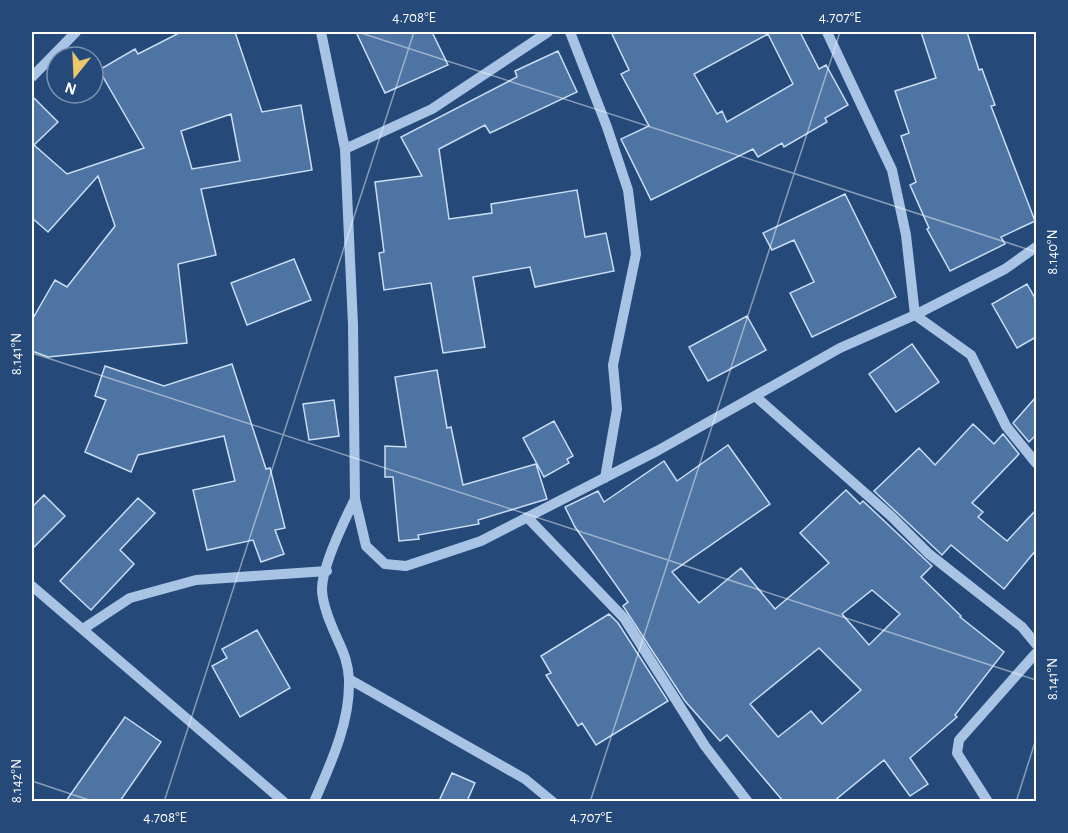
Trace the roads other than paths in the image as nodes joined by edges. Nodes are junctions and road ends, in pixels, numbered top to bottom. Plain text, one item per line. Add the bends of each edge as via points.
1 (76, 32) edge
2 (321, 32) edge
3 (548, 32) edge
4 (570, 32) edge
5 (828, 32) edge
6 (32, 77) edge
7 (345, 149) junction
8 (1036, 248) edge
9 (915, 315) junction
10 (755, 396) junction
11 (1036, 463) edge
12 (605, 478) junction
13 (355, 499) junction
14 (527, 517) junction
15 (327, 572) junction
16 (32, 586) edge
17 (83, 629) junction
18 (1036, 644) edge
19 (1036, 653) edge
20 (349, 679) junction
21 (284, 801) edge
22 (314, 801) edge
23 (553, 801) edge
24 (748, 801) edge
25 (988, 801) edge

1 - 6 street
2 - 7 street
3 - 7 street via 432,109
4 - 12 street via 628,190 636,254 613,366 618,409
5 - 9 street via 892,170 906,235
7 - 13 street
8 - 9 street via 1005,269
9 - 10 street via 840,348
9 - 11 street via 971,355 1006,426
10 - 12 street
10 - 18 street via 929,554 1022,627
12 - 14 street
13 - 14 street via 366,546 385,564 406,566 431,560
13 - 15 street via 337,535
14 - 24 street via 624,618 705,746
15 - 17 street via 195,580 130,598
15 - 20 street via 322,588 330,624 344,649
16 - 17 street
17 - 21 street
19 - 25 street via 959,740 957,753
20 - 22 street via 348,712
20 - 23 street via 525,779

